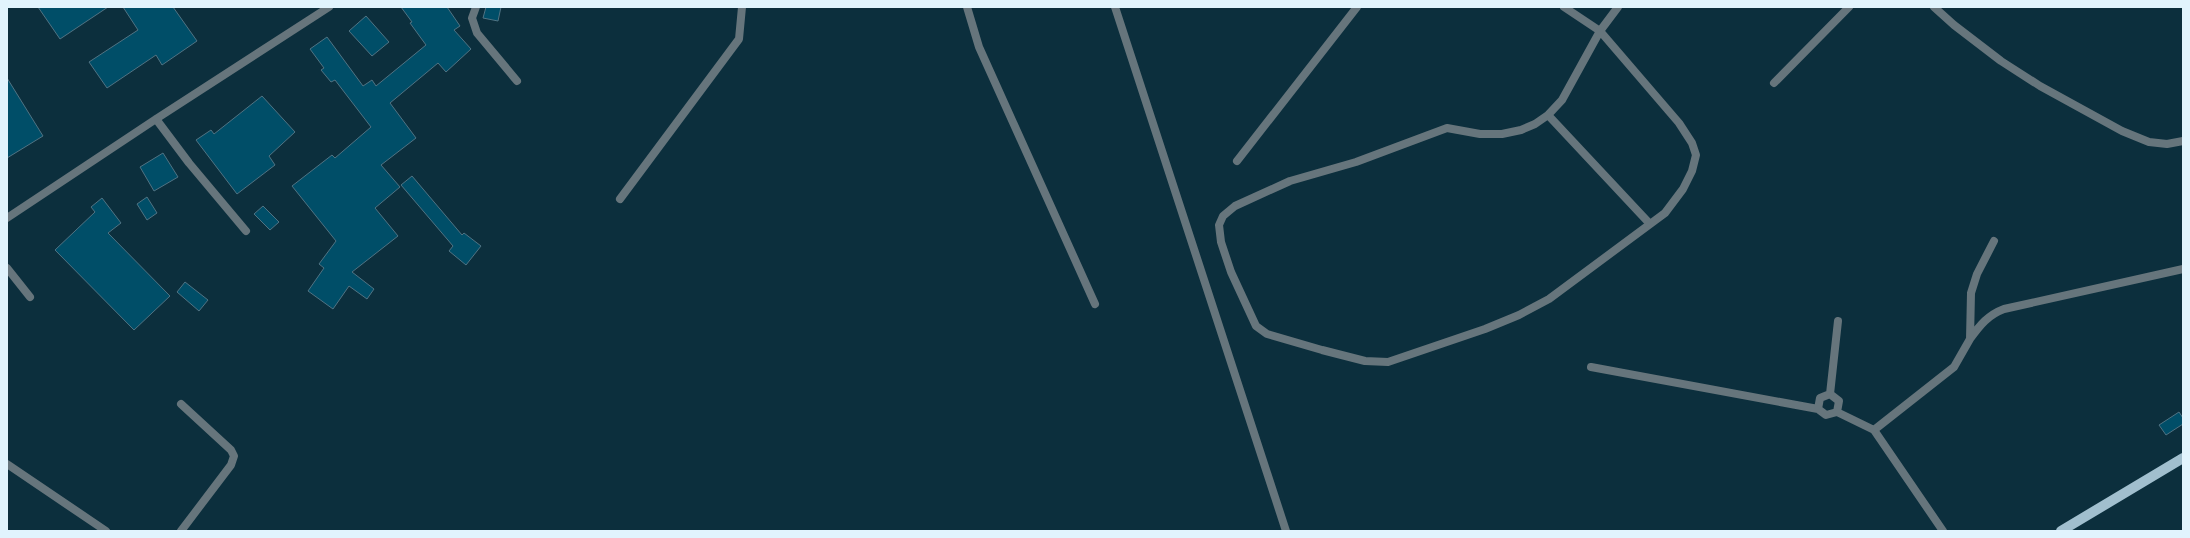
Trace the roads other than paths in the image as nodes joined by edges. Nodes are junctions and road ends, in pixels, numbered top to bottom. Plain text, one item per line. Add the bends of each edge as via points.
1 (329, 7) edge
2 (476, 7) edge
3 (742, 7) edge
4 (967, 7) edge
5 (1115, 7) edge
6 (1357, 7) edge
7 (1564, 7) edge
8 (1618, 7) edge
9 (1849, 7) edge
10 (1934, 7) edge
11 (1600, 31) junction
12 (517, 82) dead end
13 (1774, 83) dead end
14 (1548, 115) junction
15 (156, 118) junction
16 (2183, 141) edge
17 (1237, 161) dead end
18 (620, 199) dead end
19 (7, 218) edge
20 (1650, 224) junction
21 (246, 231) dead end
22 (1994, 241) dead end
23 (7, 268) edge
24 (2183, 269) edge
25 (30, 297) dead end
26 (1095, 304) dead end
27 (1838, 321) dead end
28 (1970, 338) junction
29 (1591, 367) dead end
30 (1830, 394) junction
31 (181, 404) dead end
32 (1818, 409) junction
33 (1837, 412) junction
34 (1874, 430) junction
35 (2183, 458) edge
36 (7, 464) edge
37 (106, 531) edge
38 (181, 531) edge
39 (1286, 531) edge
40 (1943, 531) edge
41 (2061, 531) edge

1 - 15 street
2 - 12 street via 472,18 476,33
3 - 18 street via 739,39
4 - 26 street via 980,47
5 - 39 street
6 - 17 street
7 - 11 street
8 - 11 street
9 - 13 street
10 - 16 street via 1954,26 2001,61 2040,86 2122,131 2149,142 2167,144
11 - 14 street via 1562,100
11 - 20 street via 1678,123 1692,143 1696,155 1692,172 1682,189 1665,213
14 - 20 street
14 - 20 street via 1521,130 1502,134 1480,134 1447,128 1368,158 1290,182 1235,206 1223,216 1219,233 1231,272 1256,326 1267,334 1335,353 1365,361 1388,362 1519,315 1549,299
15 - 19 street
15 - 21 street via 189,163
22 - 28 street via 1977,274 1971,293
23 - 25 street
24 - 28 street via 2004,309 1993,313 1981,323
27 - 30 street
28 - 34 street via 1954,367
29 - 32 street
30 - 32 street via 1820,398
30 - 33 street via 1839,401
31 - 38 street via 231,450 234,456 231,465
32 - 33 street via 1826,415
33 - 34 street
34 - 40 street
35 - 41 main road
36 - 37 street

